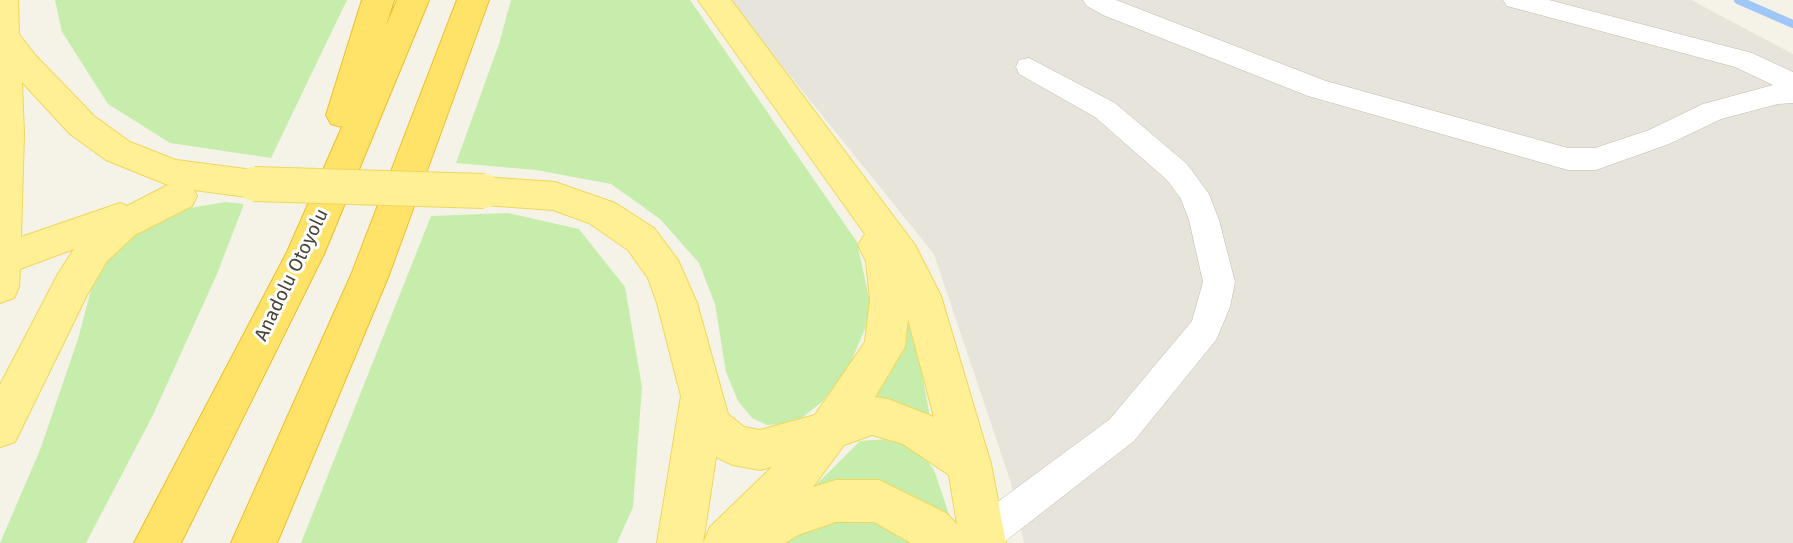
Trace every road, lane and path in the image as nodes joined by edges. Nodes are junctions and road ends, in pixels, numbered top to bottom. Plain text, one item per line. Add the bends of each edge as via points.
1 (378, 0) edge
2 (413, 0) edge
3 (473, 0) edge
4 (715, 0) edge
5 (1096, 0) edge
6 (1516, 0) edge
7 (1, 24) edge
8 (1029, 67) dead end
9 (1793, 83) edge
10 (1793, 93) edge
11 (845, 176) junction
12 (254, 184) junction
13 (179, 196) junction
14 (305, 254) junction
15 (1, 269) edge
16 (701, 399) junction
17 (0, 428) edge
18 (828, 430) junction
19 (970, 464) junction
20 (970, 541) edge
21 (157, 543) edge
22 (254, 543) edge
23 (680, 543) edge
24 (726, 543) edge
25 (743, 543) edge

1 - 14 highway
2 - 14 highway, Anadolu Otoyolu
3 - 22 highway via 370,275
4 - 11 main road
5 - 10 lane via 1318,89 1568,159 1596,159 1659,137 1713,111
6 - 9 lane via 1700,47
7 - 12 main road via 23,64 82,125 118,151 172,173
7 - 15 main road via 7,134
8 - 20 lane via 1105,110 1177,172 1194,194 1204,220 1219,282 1204,330 1122,430
11 - 18 main road via 885,261 890,299 886,347
11 - 19 main road via 902,256 921,296
12 - 13 main road
12 - 16 main road, bridge via 555,196 602,213 641,239 664,271 677,303
13 - 15 main road
13 - 17 main road via 122,225 94,250
14 - 21 highway, Anadolu Otoyolu
16 - 18 main road via 710,425 733,445 760,450
16 - 23 main road
18 - 19 main road via 872,416 888,418 918,430
18 - 24 main road via 807,463
19 - 20 main road
20 - 25 main road via 930,529 879,501 836,501 786,517

